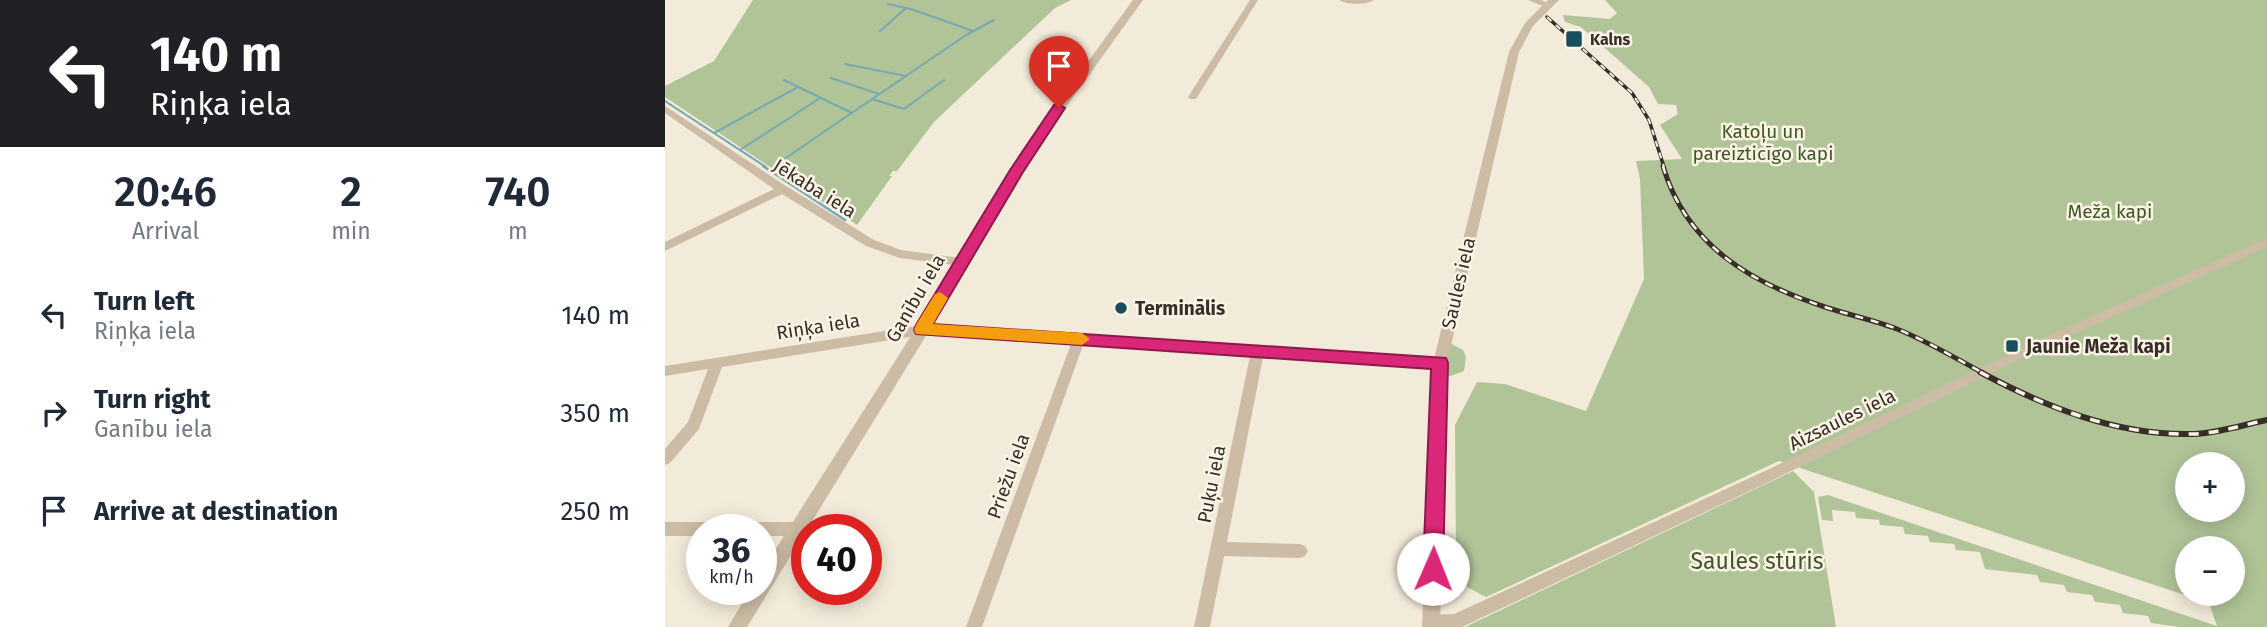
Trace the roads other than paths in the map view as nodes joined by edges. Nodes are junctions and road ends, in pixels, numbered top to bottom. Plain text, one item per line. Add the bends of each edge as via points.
1 (1138, 0) edge
2 (1254, 0) edge
3 (1343, 0) edge
4 (1370, 0) edge
5 (1532, 0) edge
6 (1551, 2) edge
7 (1193, 97) dead end
8 (665, 108) edge
9 (782, 189) junction
10 (2267, 242) edge
11 (665, 247) edge
12 (961, 262) junction
13 (922, 330) junction
14 (1079, 339) junction
15 (1258, 349) junction
16 (717, 362) junction
17 (1440, 363) junction
18 (665, 371) edge
19 (665, 459) edge
20 (805, 514) edge
21 (665, 529) edge
22 (791, 529) edge
23 (791, 538) edge
24 (1218, 549) junction
25 (1300, 551) dead end
26 (777, 562) edge
27 (751, 605) edge
28 (1432, 625) edge
29 (737, 627) edge
30 (974, 627) edge
31 (1202, 627) edge

1 - 12 street, Ganību iela via 1033,145
2 - 7 street
3 - 4 street
5 - 6 street
6 - 17 street, Saules iela via 1529,24 1514,52
8 - 9 street, Jēkaba iela
9 - 11 street
9 - 12 street, Jēkaba iela via 870,243 900,254
10 - 28 street, Aizsaules iela via 1455,622
12 - 13 street, Ganību iela
13 - 14 street, Riņķa iela
13 - 16 street, Riņķa iela
13 - 20 street, Ganību iela
14 - 15 street, Riņķa iela
14 - 30 street, Priežu iela
15 - 17 street, Riņķa iela
15 - 24 street, Puķu iela
16 - 18 street, Riņķa iela
16 - 19 street via 694,425
17 - 28 street, Saules iela
21 - 22 street
23 - 26 street, Ganību iela
24 - 25 street
24 - 31 street, Puķu iela
27 - 29 street, Ganību iela

